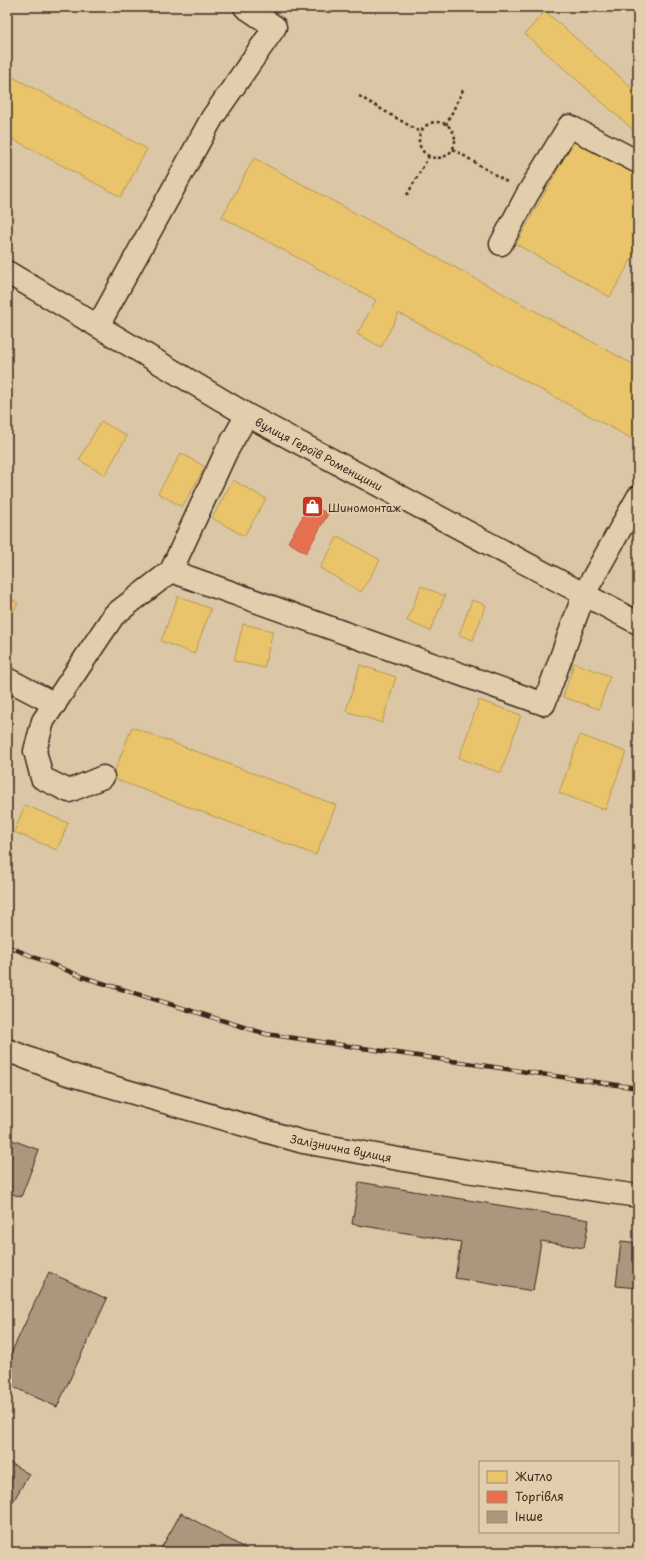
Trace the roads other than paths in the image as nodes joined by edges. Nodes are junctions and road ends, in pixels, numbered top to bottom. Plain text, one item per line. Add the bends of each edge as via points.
1 (246, 7) edge
2 (638, 162) edge
3 (501, 244) dead end
4 (7, 272) edge
5 (98, 326) junction
6 (247, 415) junction
7 (638, 497) edge
8 (171, 571) junction
9 (584, 594) junction
10 (638, 623) edge
11 (7, 678) edge
12 (54, 704) junction
13 (103, 778) dead end
14 (7, 1050) edge
15 (638, 1196) edge

1 - 5 street via 275,27 212,118
2 - 3 street via 569,126
4 - 5 street, вулиця Героїв Роменщини
5 - 6 street, вулиця Героїв Роменщини
6 - 8 street via 226,452
6 - 9 street, вулиця Героїв Роменщини
7 - 9 street
8 - 9 street via 544,704
8 - 12 street via 114,615
9 - 10 street, вулиця Героїв Роменщини
11 - 12 street
12 - 13 street via 43,721 35,751 42,778 69,792
14 - 15 street, Залізнична вулиця via 68,1074 303,1142 466,1171

